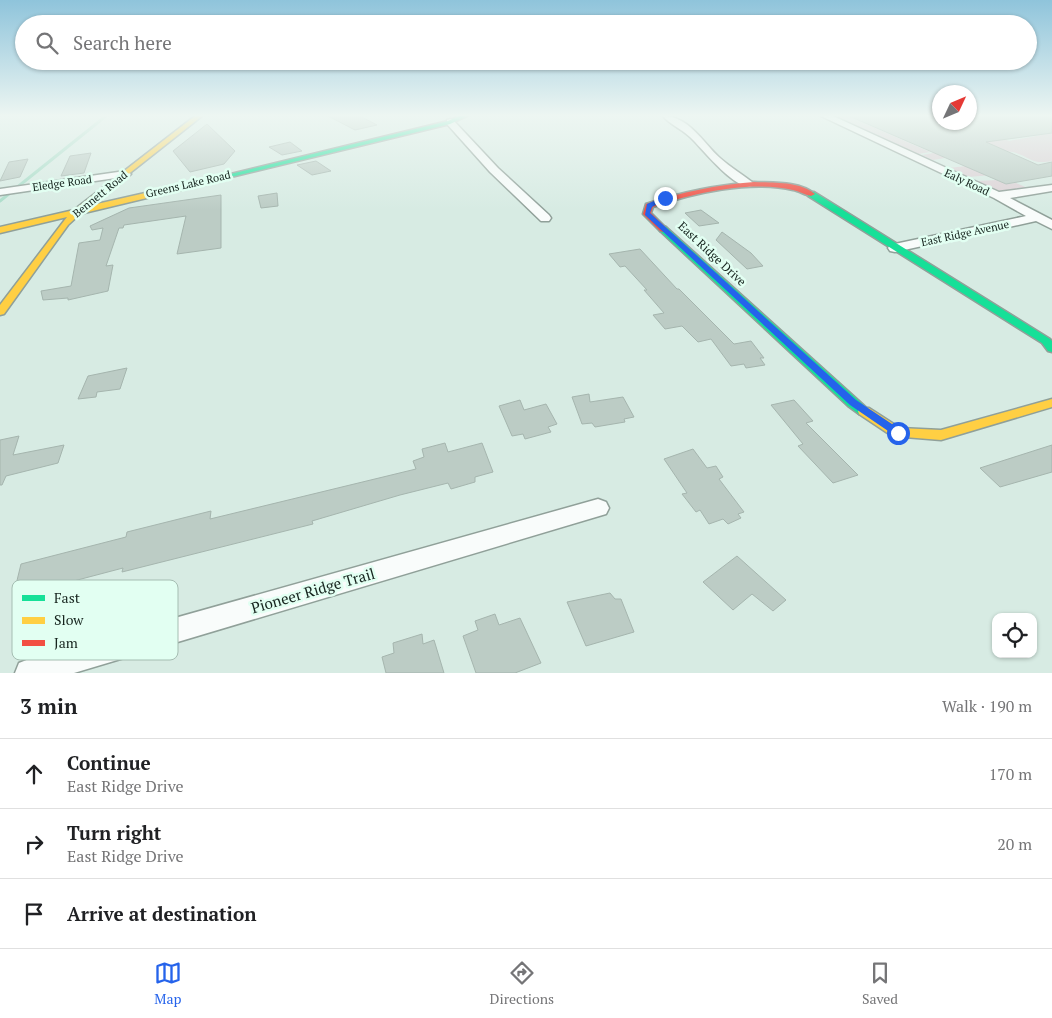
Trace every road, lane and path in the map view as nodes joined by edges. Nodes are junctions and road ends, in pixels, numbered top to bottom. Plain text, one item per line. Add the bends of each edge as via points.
1 (159, 147) edge
2 (342, 147) edge
3 (473, 147) edge
4 (705, 147) edge
5 (894, 147) edge
6 (125, 174) junction
7 (748, 184) junction
8 (33, 187) joint
9 (1052, 188) edge
10 (4, 191) edge
11 (998, 196) junction
12 (80, 209) junction
13 (545, 218) dead end
14 (1035, 218) junction
15 (1052, 226) edge
16 (0, 230) edge
17 (895, 248) junction
18 (0, 312) edge
19 (1052, 348) edge
20 (1052, 403) edge
21 (598, 508) dead end
22 (178, 630) edge
23 (73, 660) edge
24 (28, 673) edge

1 - 6 street, Bennett Road
2 - 12 street, Greens Lake Road
3 - 13 street
4 - 7 street
5 - 11 street, Ealy Road
6 - 8 street, Eledge Road
6 - 12 street, Bennett Road
7 - 17 street, East Ridge Drive via 803,189
7 - 20 street, East Ridge Drive via 665,198 649,206 647,214 853,403 898,433 940,435
8 - 10 street, Eledge Road
9 - 11 street
11 - 14 street, Ealy Road
12 - 16 street, Greens Lake Road
12 - 18 street, Bennett Road via 65,223
14 - 15 street, Ealy Road
14 - 17 street, East Ridge Avenue
17 - 19 street, East Ridge Drive via 1046,341
21 - 22 street, Pioneer Ridge Trail
23 - 24 street, Pioneer Ridge Trail

